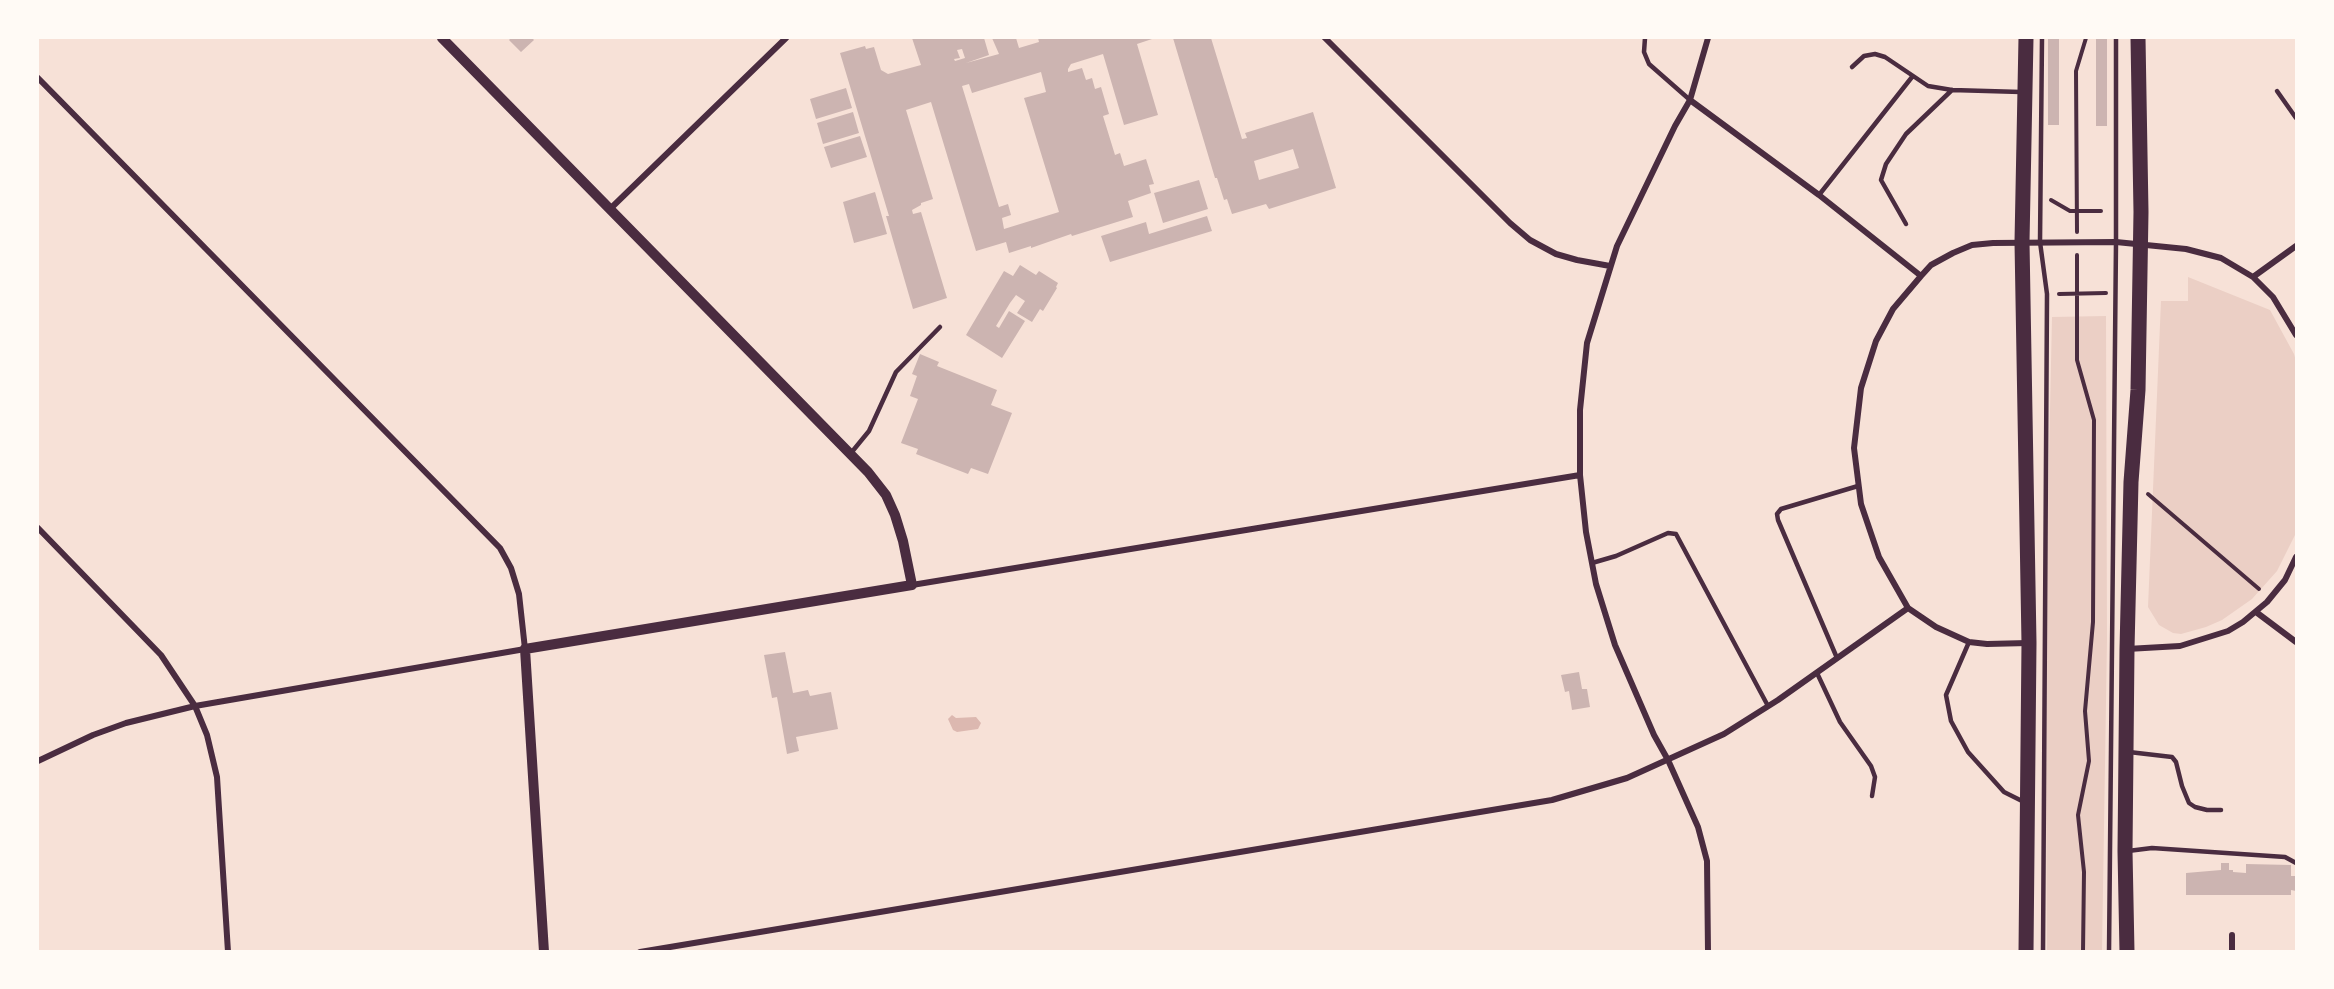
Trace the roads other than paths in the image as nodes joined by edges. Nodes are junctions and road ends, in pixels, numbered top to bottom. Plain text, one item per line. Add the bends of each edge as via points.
1 (442, 38) edge
2 (786, 38) edge
3 (1326, 38) edge
4 (1645, 38) edge
5 (1708, 38) edge
6 (2026, 38) edge
7 (2042, 38) edge
8 (2116, 38) edge
9 (2138, 38) edge
10 (1852, 66) dead end
11 (1912, 77) junction
12 (38, 78) edge
13 (1952, 90) junction
14 (2025, 92) junction
15 (2277, 92) dead end
16 (1690, 100) junction
17 (2296, 118) edge
18 (1819, 195) junction
19 (610, 209) junction
20 (1906, 224) dead end
21 (2022, 242) junction
22 (2040, 242) junction
23 (2116, 242) junction
24 (2140, 244) junction
25 (2296, 246) edge
26 (1610, 266) junction
27 (1921, 276) junction
28 (2253, 277) junction
29 (940, 327) dead end
30 (2296, 335) edge
31 (851, 453) junction
32 (1580, 475) junction
33 (1858, 486) junction
34 (38, 528) edge
35 (2296, 557) edge
36 (1592, 563) junction
37 (912, 585) junction
38 (1908, 608) junction
39 (2256, 612) junction
40 (1969, 642) junction
41 (2296, 642) edge
42 (2029, 643) junction
43 (525, 649) junction
44 (2127, 649) junction
45 (1838, 659) junction
46 (1817, 674) junction
47 (195, 706) junction
48 (1768, 706) junction
49 (2126, 752) junction
50 (1668, 760) junction
51 (38, 761) edge
52 (1872, 796) dead end
53 (2027, 804) junction
54 (2221, 810) dead end
55 (2125, 851) junction
56 (2296, 863) edge
57 (2232, 935) dead end
58 (228, 951) edge
59 (544, 951) edge
60 (640, 951) edge
61 (1708, 951) edge
62 (2026, 951) edge
63 (2043, 951) edge
64 (2109, 951) edge
65 (2127, 951) edge
66 (2232, 951) edge

1 - 19 street
2 - 19 street
3 - 26 street via 1530,240 1556,254
4 - 16 lane via 1644,52 1649,64
5 - 16 street
6 - 14 main road
7 - 22 lane
8 - 23 lane
9 - 24 main road
10 - 11 lane via 1864,56 1875,54
11 - 13 lane via 1928,86
11 - 18 lane
12 - 43 street via 500,548 519,594
13 - 14 lane
13 - 20 lane via 1906,134 1886,164 1881,180
14 - 21 main road
15 - 17 lane
16 - 18 street
16 - 26 street via 1629,219
18 - 27 street
19 - 31 street
21 - 22 street
21 - 27 street via 1972,245 1931,265
21 - 42 main road
22 - 23 street
22 - 63 lane via 2048,294
23 - 24 street
23 - 64 lane
24 - 28 street via 2204,252
24 - 44 main road
25 - 28 street
26 - 32 street via 1587,343 1580,410
27 - 33 street via 1893,309 1866,371 1854,448
28 - 30 street via 2273,297
29 - 31 lane via 896,372 869,431
31 - 37 street via 886,495 903,541
32 - 36 street
32 - 37 street
33 - 38 street via 1879,557
33 - 45 lane via 1781,509 1777,514
34 - 47 street via 161,655
35 - 39 street via 2276,592
36 - 48 lane via 1668,533 1681,538
36 - 50 street via 1615,645
37 - 43 street
38 - 40 street
38 - 45 street
39 - 41 street
39 - 44 street via 2212,638 2180,646
40 - 42 street
40 - 53 lane via 1946,695 1951,721 1968,752 2004,792
42 - 53 main road
43 - 47 street
43 - 59 street
44 - 49 main road
45 - 46 street
46 - 48 street
46 - 52 lane via 1840,722 1871,766 1875,782
47 - 51 street via 126,723
47 - 58 street via 207,735 216,777
48 - 50 street via 1724,734
49 - 54 lane via 2172,757 2188,803
49 - 55 main road
50 - 60 street via 1628,778 1552,800
50 - 61 street via 1698,827 1707,861
53 - 62 main road
55 - 56 lane via 2152,848 2262,855 2285,857
55 - 65 main road
57 - 66 street

